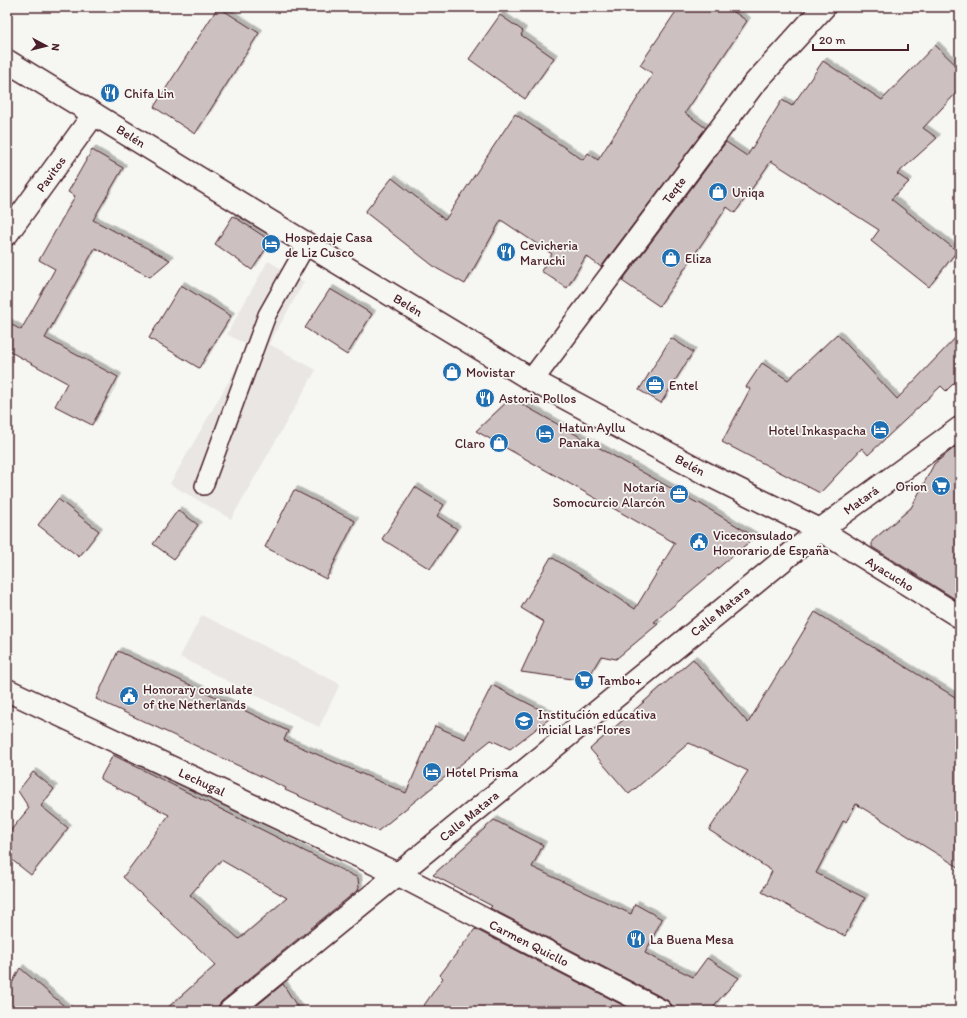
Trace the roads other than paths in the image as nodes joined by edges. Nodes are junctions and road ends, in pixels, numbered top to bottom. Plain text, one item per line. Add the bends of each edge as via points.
1 (824, 7) edge
2 (7, 61) edge
3 (94, 114) junction
4 (7, 234) edge
5 (307, 244) junction
6 (532, 380) junction
7 (960, 428) edge
8 (204, 486) dead end
9 (820, 530) junction
10 (960, 618) edge
11 (7, 690) edge
12 (397, 874) junction
13 (230, 1011) edge
14 (661, 1011) edge

1 - 6 street, Teqte via 753,86
2 - 3 street, Belén
3 - 4 street, Pavitos
3 - 5 street, Belén
5 - 6 street, Belén
5 - 8 lane via 267,315
6 - 9 street, Belén via 703,472
7 - 9 street, Matará
9 - 10 street, Ayacucho
9 - 12 street, Calle Matara
11 - 12 street, Lechugal
12 - 13 street, Calle Matara
12 - 14 street, Carmen Quicllo

